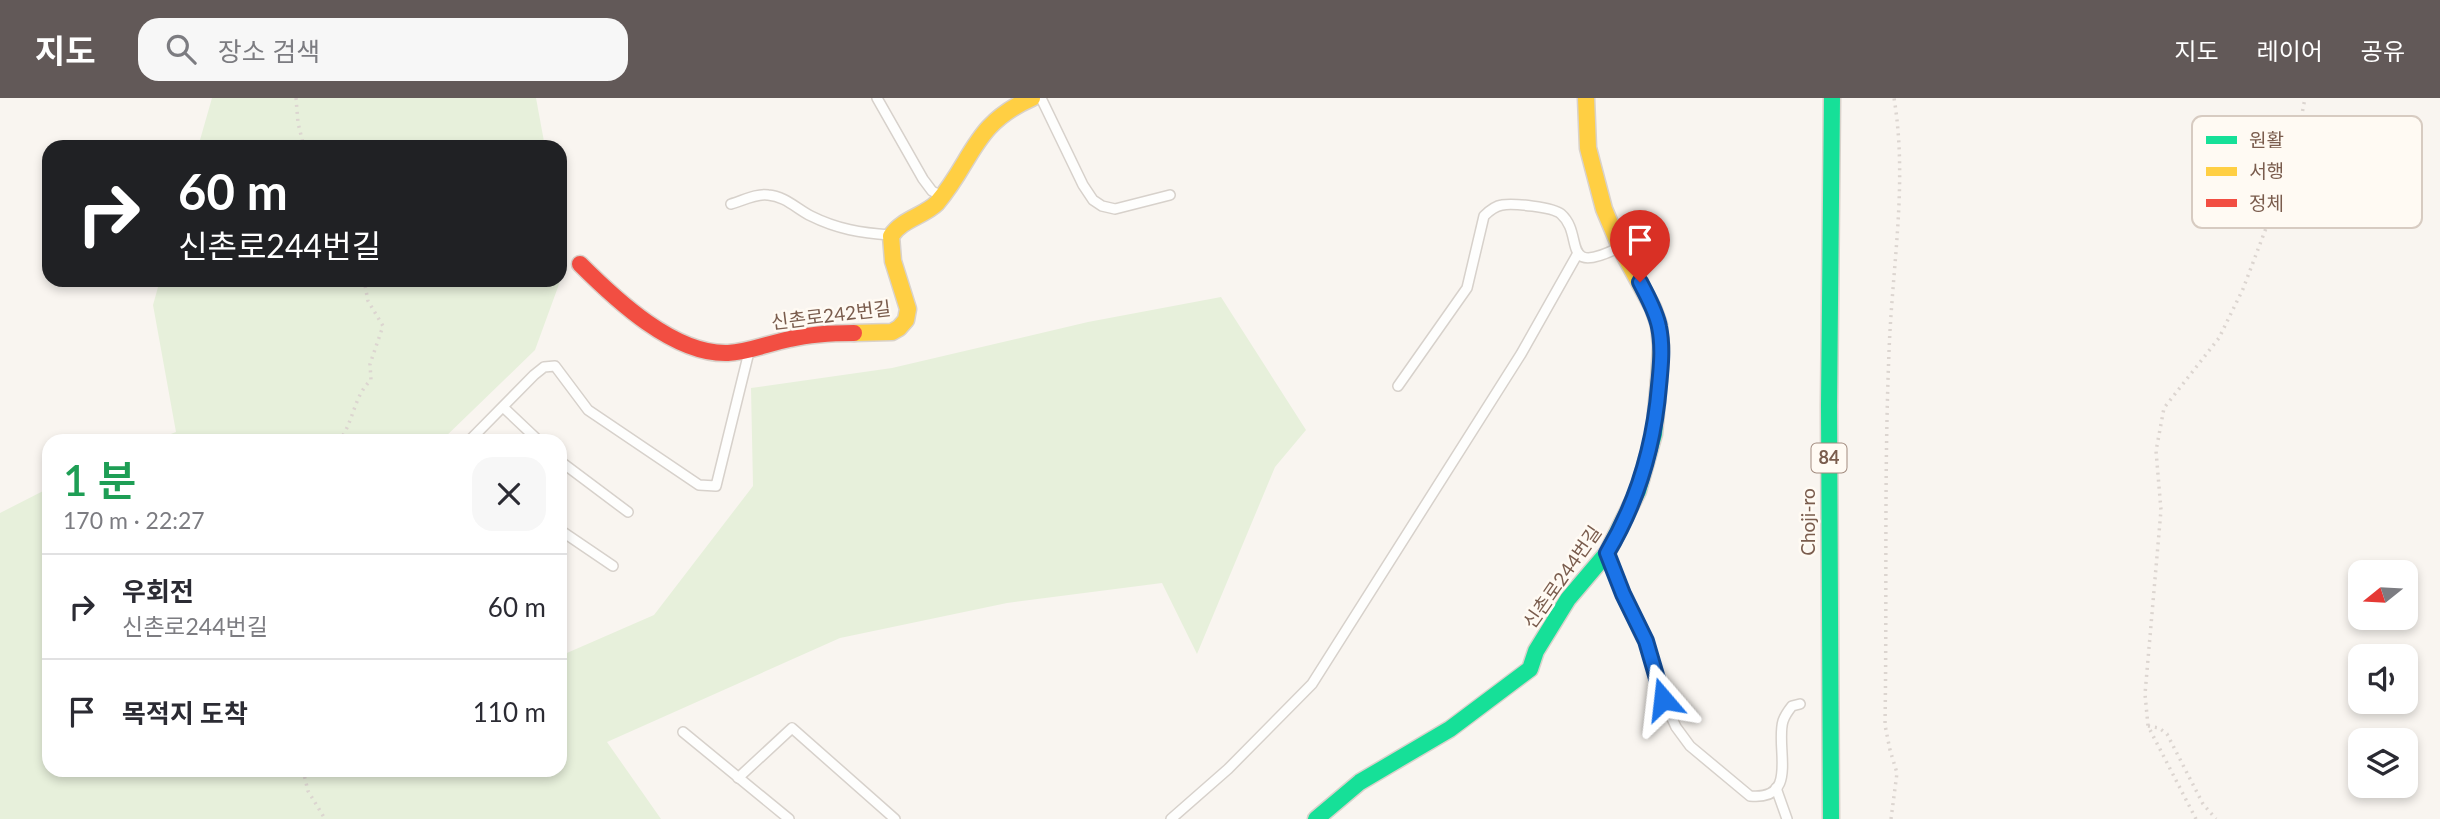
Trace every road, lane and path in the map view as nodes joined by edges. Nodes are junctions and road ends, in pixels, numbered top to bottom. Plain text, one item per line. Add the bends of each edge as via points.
1 (296, 98) edge
2 (877, 98) edge
3 (1032, 98) edge
4 (1041, 98) edge
5 (1586, 98) edge
6 (1832, 98) edge
7 (1894, 98) edge
8 (2305, 98) edge
9 (2302, 116) edge
10 (302, 140) edge
11 (1170, 195) dead end
12 (943, 196) junction
13 (732, 204) dead end
14 (2266, 228) edge
15 (892, 235) junction
16 (1620, 247) junction
17 (1578, 253) junction
18 (580, 264) dead end
19 (365, 287) edge
20 (749, 350) junction
21 (1398, 386) dead end
22 (503, 407) junction
23 (345, 434) edge
24 (476, 434) edge
25 (532, 434) edge
26 (567, 466) edge
27 (628, 512) dead end
28 (567, 535) edge
29 (1607, 553) junction
30 (613, 566) dead end
31 (1800, 704) dead end
32 (2148, 726) junction
33 (683, 732) dead end
34 (305, 777) edge
35 (738, 778) junction
36 (1776, 788) junction
37 (326, 819) edge
38 (789, 819) edge
39 (895, 819) edge
40 (1171, 819) edge
41 (1316, 819) edge
42 (1787, 819) edge
43 (1831, 819) edge
44 (1891, 819) edge
45 (2196, 819) edge
46 (2216, 819) edge

1 - 10 path
2 - 12 lane via 923,179
3 - 12 street via 989,122
4 - 11 lane via 1093,200 1115,209
5 - 16 street, 신촌로244번길 via 1591,165
6 - 43 street, Choji-ro / 84
7 - 44 path via 1902,184 1889,351 1885,725 1897,773
8 - 9 path
12 - 15 street
13 - 15 lane via 765,194 833,226
14 - 32 path via 2219,338 2164,408 2156,450 2161,510 2145,694
15 - 20 street, 신촌로242번길 via 890,246 908,309 902,328 806,336
16 - 17 lane via 1597,258
16 - 29 street, 신촌로244번길 via 1659,325 1660,371 1656,423 1638,491
17 - 21 lane via 1560,212 1502,205 1490,210 1484,216 1467,288
17 - 40 lane via 1521,354 1312,684
18 - 20 street, 신촌로242번길 via 641,318 677,338 715,352
19 - 23 path via 383,326 370,364 371,380 360,390
20 - 22 lane via 716,486 699,485 588,410 555,366 544,367
22 - 24 lane
22 - 25 lane
26 - 27 lane
28 - 30 lane
29 - 36 lane via 1646,641 1668,713 1690,746 1750,796 1759,797
29 - 41 street, 신촌로244번길 via 1568,599 1530,669 1450,729 1360,782
31 - 36 lane via 1792,706 1783,721 1783,769
32 - 45 path
32 - 46 path via 2167,734 2203,804
33 - 35 lane
34 - 37 path
35 - 38 lane
35 - 39 lane via 792,728
36 - 42 lane

